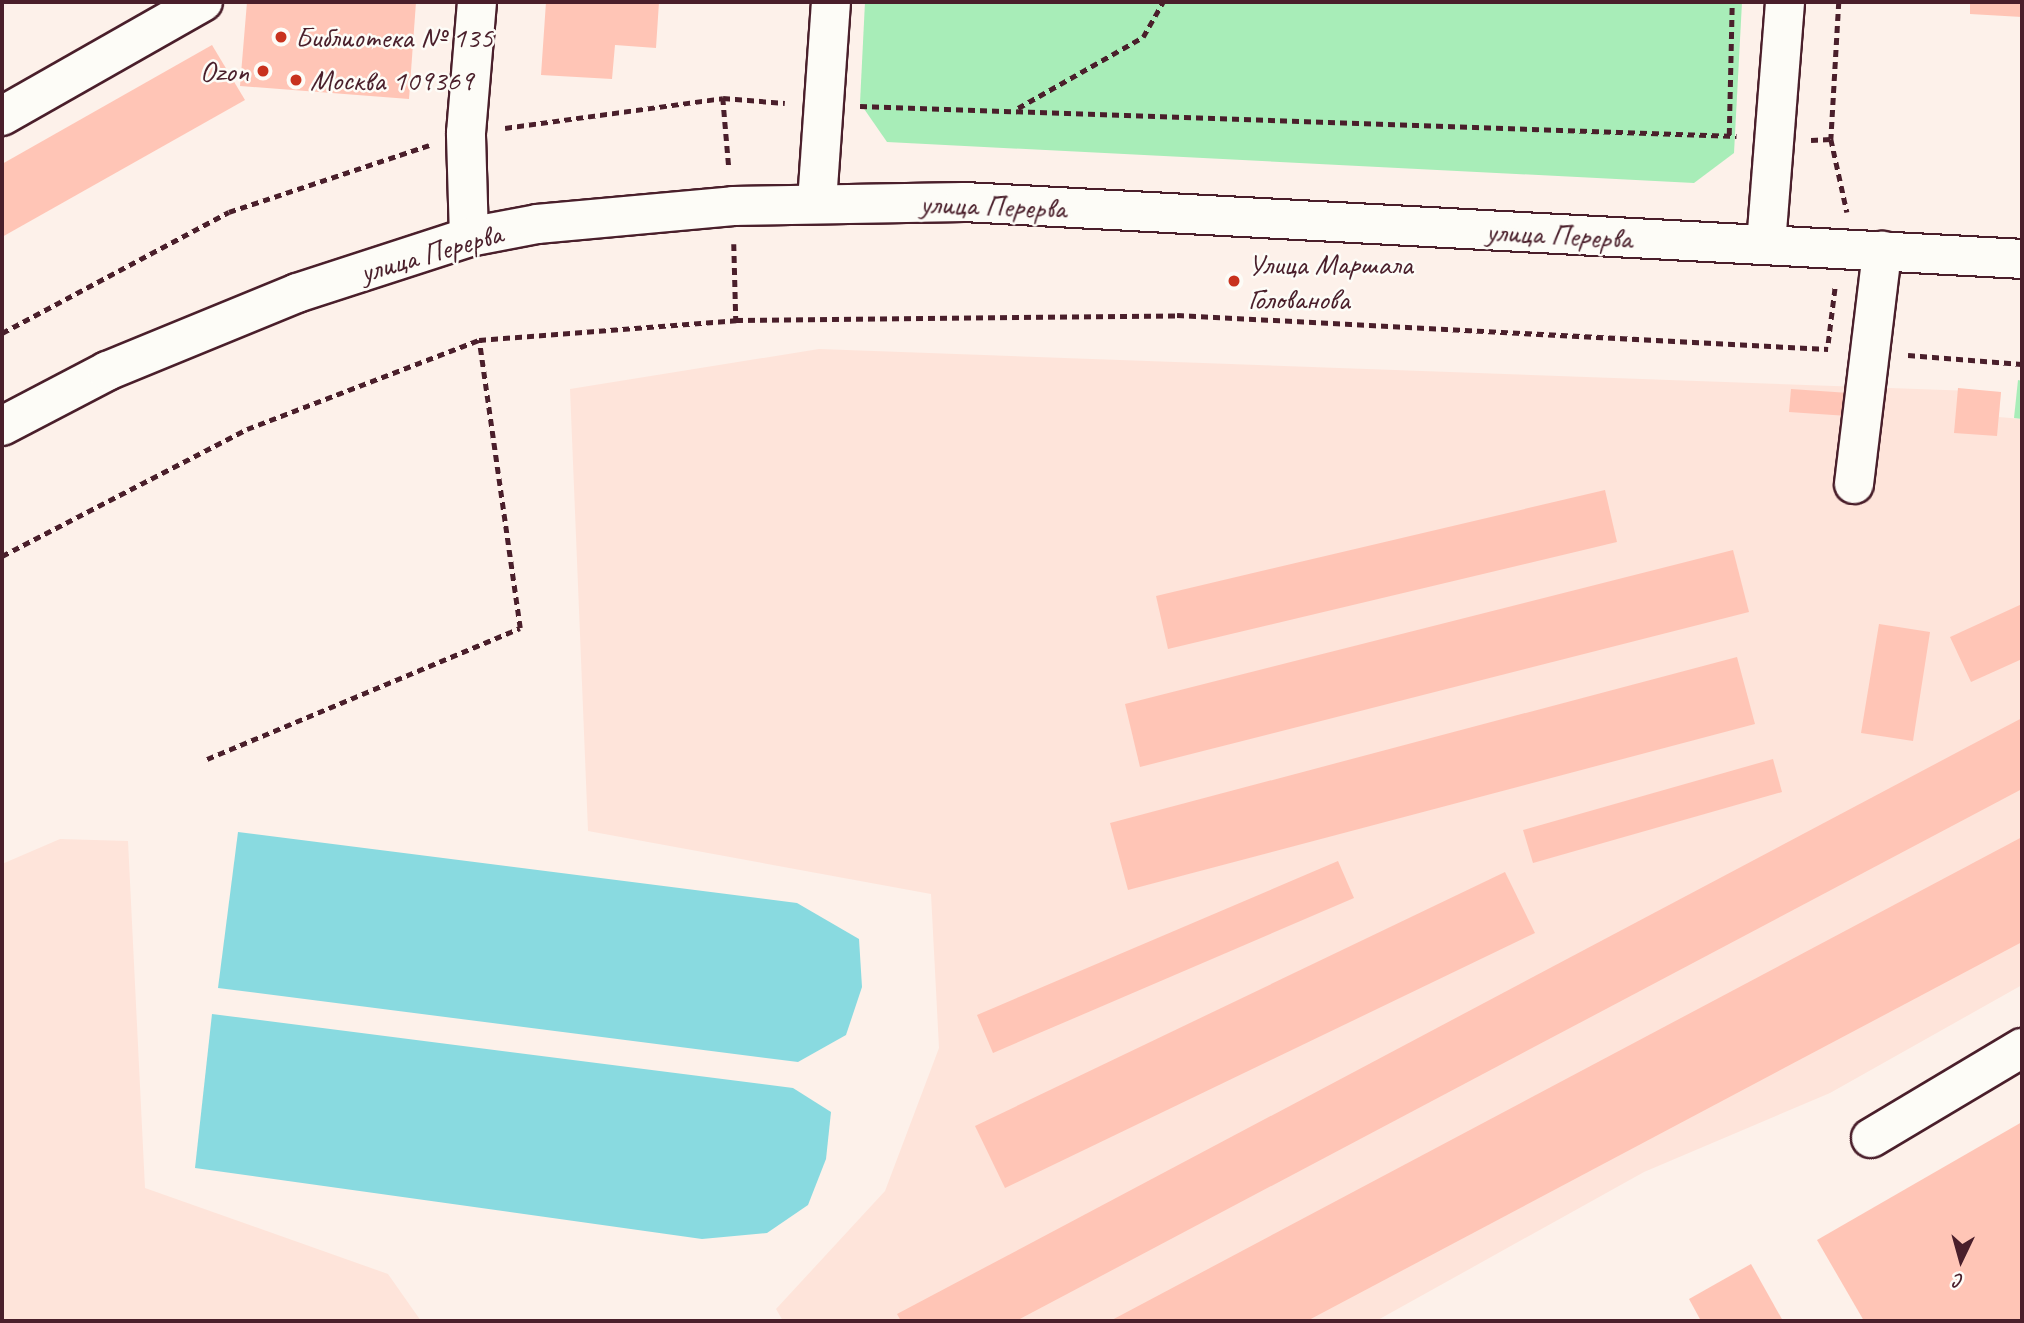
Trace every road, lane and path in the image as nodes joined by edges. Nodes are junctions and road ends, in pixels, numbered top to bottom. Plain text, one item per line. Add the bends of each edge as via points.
1 (203, 2) edge
2 (477, 2) edge
3 (831, 2) edge
4 (1163, 2) edge
5 (1732, 2) edge
6 (1785, 2) edge
7 (1839, 2) edge
8 (723, 99) junction
9 (7, 103) edge
10 (827, 106) junction
11 (1017, 109) junction
12 (466, 133) junction
13 (1729, 135) junction
14 (1778, 143) junction
15 (817, 202) junction
16 (733, 206) junction
17 (470, 237) junction
18 (1766, 244) junction
19 (1882, 251) junction
20 (2022, 259) edge
21 (736, 320) junction
22 (2, 333) edge
23 (479, 340) junction
24 (1828, 349) dead end
25 (2, 426) edge
26 (1854, 484) dead end
27 (2, 556) edge
28 (207, 759) dead end
29 (2022, 1048) edge
30 (1871, 1138) dead end

1 - 9 main road
2 - 12 main road
3 - 10 main road
4 - 11 path via 1143,37
5 - 13 path
6 - 14 main road
7 - 14 path via 1831,139
8 - 10 path
8 - 12 path
8 - 16 path
10 - 11 path
10 - 15 main road
11 - 13 path
12 - 17 main road
12 - 22 path via 229,212
13 - 14 path
14 - 18 main road
15 - 16 main road, улица Перерва
15 - 18 main road, улица Перерва via 964,202
16 - 17 main road, улица Перерва via 537,224
16 - 21 path
17 - 25 main road, улица Перерва via 284,299 107,371
18 - 19 main road, улица Перерва
19 - 20 main road, улица Перерва
19 - 26 main road
21 - 23 path
21 - 24 path via 1177,315
23 - 27 path via 247,429
23 - 28 path via 520,628
29 - 30 main road

